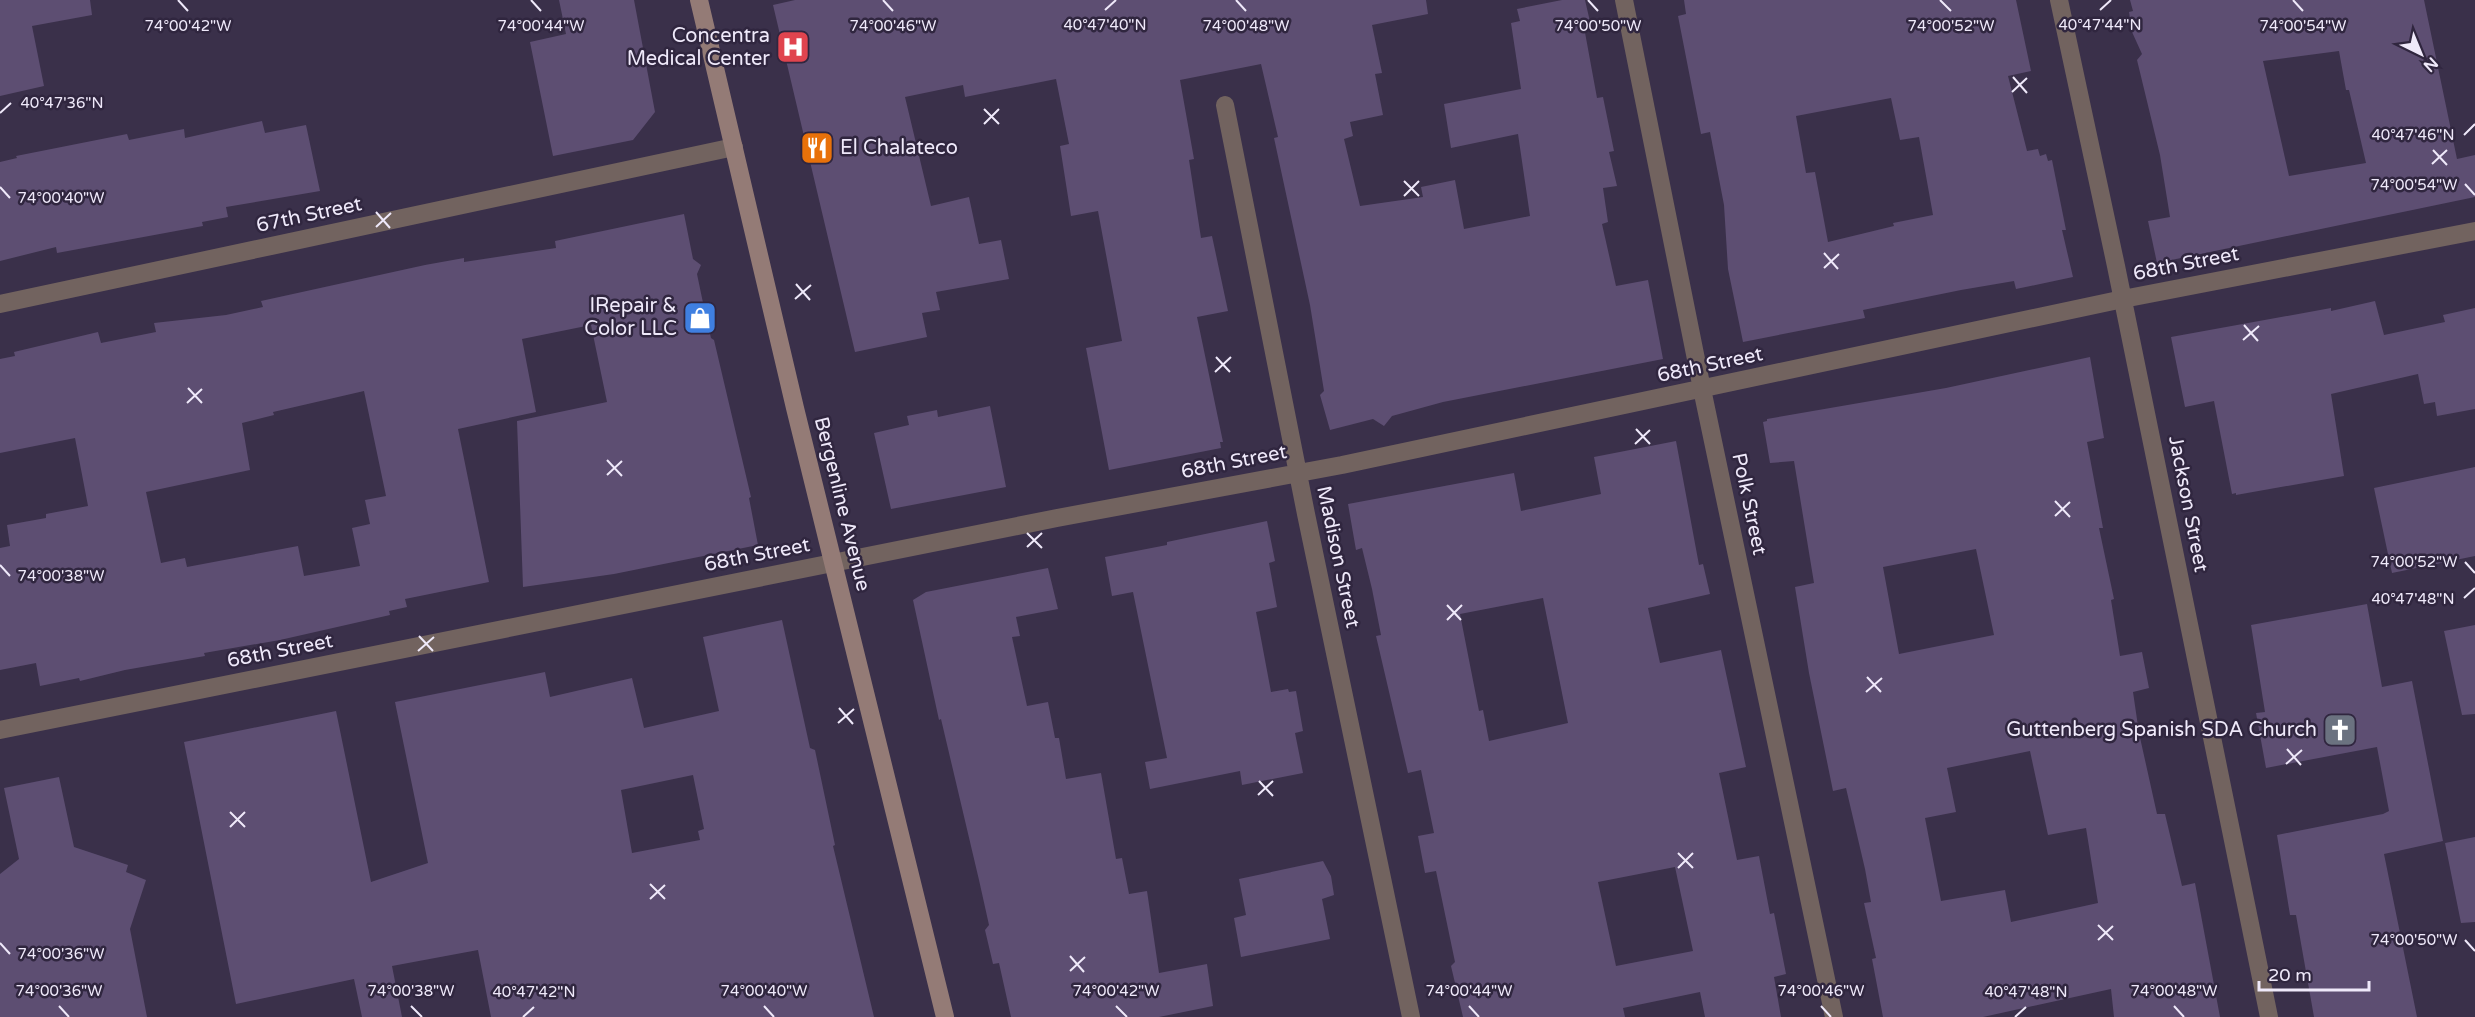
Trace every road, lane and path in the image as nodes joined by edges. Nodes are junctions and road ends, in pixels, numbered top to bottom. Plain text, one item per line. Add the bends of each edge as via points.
1 (699, 0) edge
2 (1624, 0) edge
3 (2059, 0) edge
4 (1225, 105) dead end
5 (734, 147) junction
6 (2475, 231) edge
7 (2123, 299) junction
8 (0, 304) edge
9 (1702, 389) junction
10 (1298, 472) junction
11 (834, 562) junction
12 (0, 730) edge
13 (945, 1017) edge
14 (1411, 1017) edge
15 (1834, 1017) edge
16 (2269, 1017) edge

1 - 5 street, Bergenline Avenue
2 - 9 street, Polk Street
3 - 7 street, Jackson Street
4 - 10 street, Madison Street
5 - 8 street, 67th Street
5 - 11 street, Bergenline Avenue
6 - 7 street, 68th Street
7 - 9 street, 68th Street
7 - 16 street, Jackson Street
9 - 10 street, 68th Street
9 - 15 street, Polk Street
10 - 11 street, 68th Street
10 - 14 street, Madison Street
11 - 12 street, 68th Street
11 - 13 street, Bergenline Avenue

